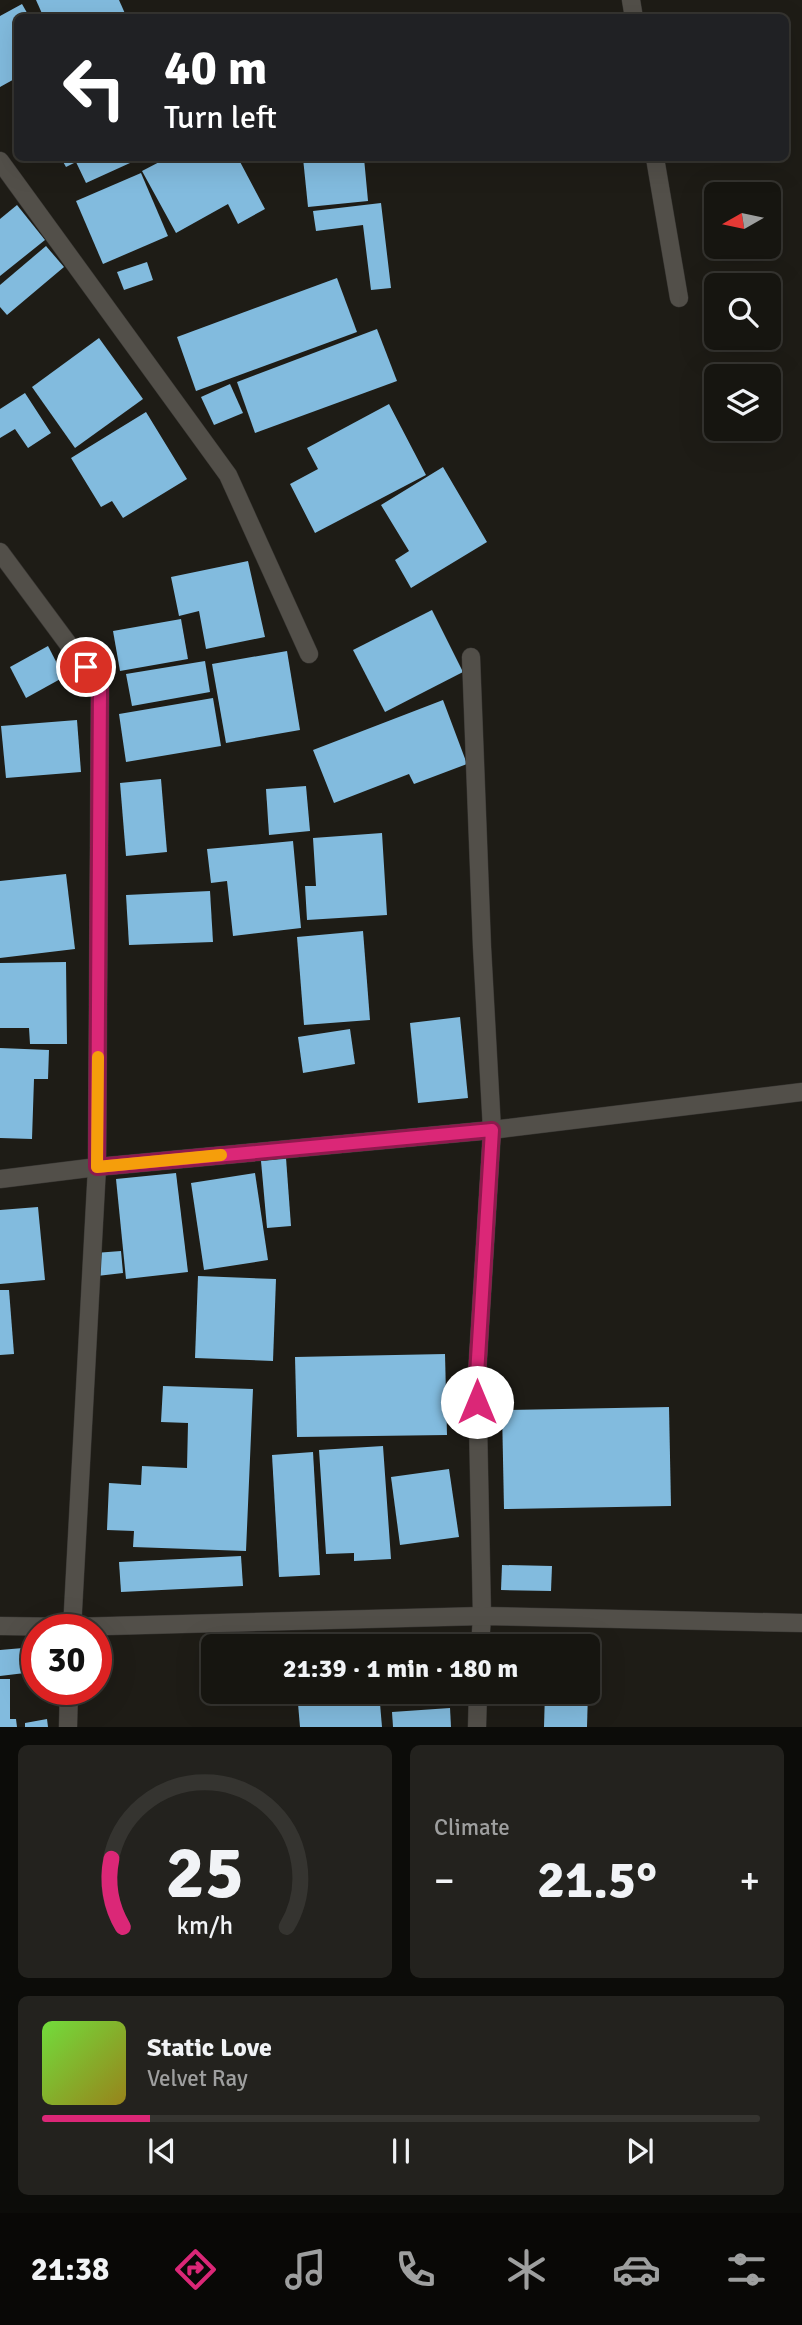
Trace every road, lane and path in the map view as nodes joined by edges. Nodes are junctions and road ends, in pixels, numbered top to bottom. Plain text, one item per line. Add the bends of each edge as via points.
1 (0, 161) edge
2 (656, 161) edge
3 (679, 298) dead end
4 (0, 552) edge
5 (309, 654) dead end
6 (471, 657) dead end
7 (802, 1092) edge
8 (492, 1130) junction
9 (97, 1167) junction
10 (0, 1179) edge
11 (73, 1614) edge
12 (482, 1616) junction
13 (802, 1623) edge
14 (0, 1626) edge
15 (21, 1627) edge
16 (112, 1627) edge
17 (481, 1634) edge
18 (478, 1704) edge
19 (69, 1705) edge
20 (68, 1727) edge
21 (477, 1727) edge

1 - 5 street via 228,475
2 - 3 street
4 - 9 street via 100,687
6 - 8 street
7 - 8 street
8 - 9 street
8 - 12 street via 477,1375
9 - 10 street
9 - 11 street
12 - 13 street
12 - 16 street
12 - 17 street
14 - 15 street
18 - 21 street
19 - 20 street

